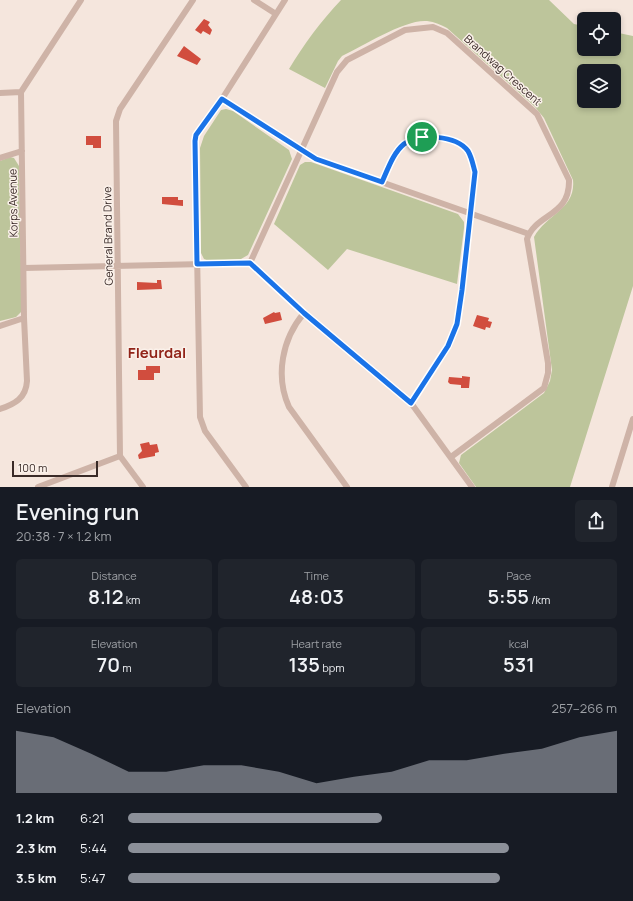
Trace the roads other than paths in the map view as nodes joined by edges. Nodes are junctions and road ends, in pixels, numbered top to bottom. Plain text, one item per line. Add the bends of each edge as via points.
1 (81, 0) edge
2 (193, 0) edge
3 (254, 0) edge
4 (285, 0) edge
5 (276, 14) junction
6 (0, 92) edge
7 (21, 92) junction
8 (222, 99) junction
9 (22, 151) junction
10 (302, 151) junction
11 (0, 158) edge
12 (382, 182) junction
13 (470, 214) junction
14 (528, 234) junction
15 (250, 263) junction
16 (197, 264) junction
17 (119, 267) junction
18 (24, 268) junction
19 (304, 313) junction
20 (24, 318) junction
21 (0, 326) edge
22 (411, 403) junction
23 (0, 409) edge
24 (633, 419) edge
25 (120, 456) junction
26 (451, 457) junction
27 (38, 487) edge
28 (143, 487) edge
29 (246, 487) edge
30 (347, 487) edge
31 (472, 487) edge
32 (612, 487) edge

1 - 7 street
2 - 17 street, General Brand Drive via 120,109 116,121
3 - 5 street
4 - 5 street
5 - 8 street
6 - 7 street
7 - 9 street, Korps Avenue
8 - 10 street
8 - 16 street via 196,135 195,141
9 - 11 street
9 - 18 street, Korps Avenue
10 - 12 street via 316,159
10 - 14 street, Brandwag Crescent via 337,72 347,60 405,30 423,27 441,30 537,114 567,173 570,190 566,201
10 - 15 street, Brandwag Crescent
12 - 13 street
12 - 13 street via 397,152 413,139 440,138 458,143 467,150 475,172
13 - 14 street
13 - 22 street via 457,324 448,346
14 - 26 street via 527,243 548,363 544,388
15 - 16 street
15 - 19 street
16 - 17 street
16 - 29 street via 202,424
17 - 18 street
17 - 25 street, General Brand Drive
18 - 20 street, Korps Avenue
19 - 22 street
19 - 30 street via 282,354 285,400
20 - 21 street
20 - 23 street, Korps Avenue via 26,388 21,398 12,405
22 - 26 street
24 - 32 street
25 - 27 street
25 - 28 street
26 - 31 street

